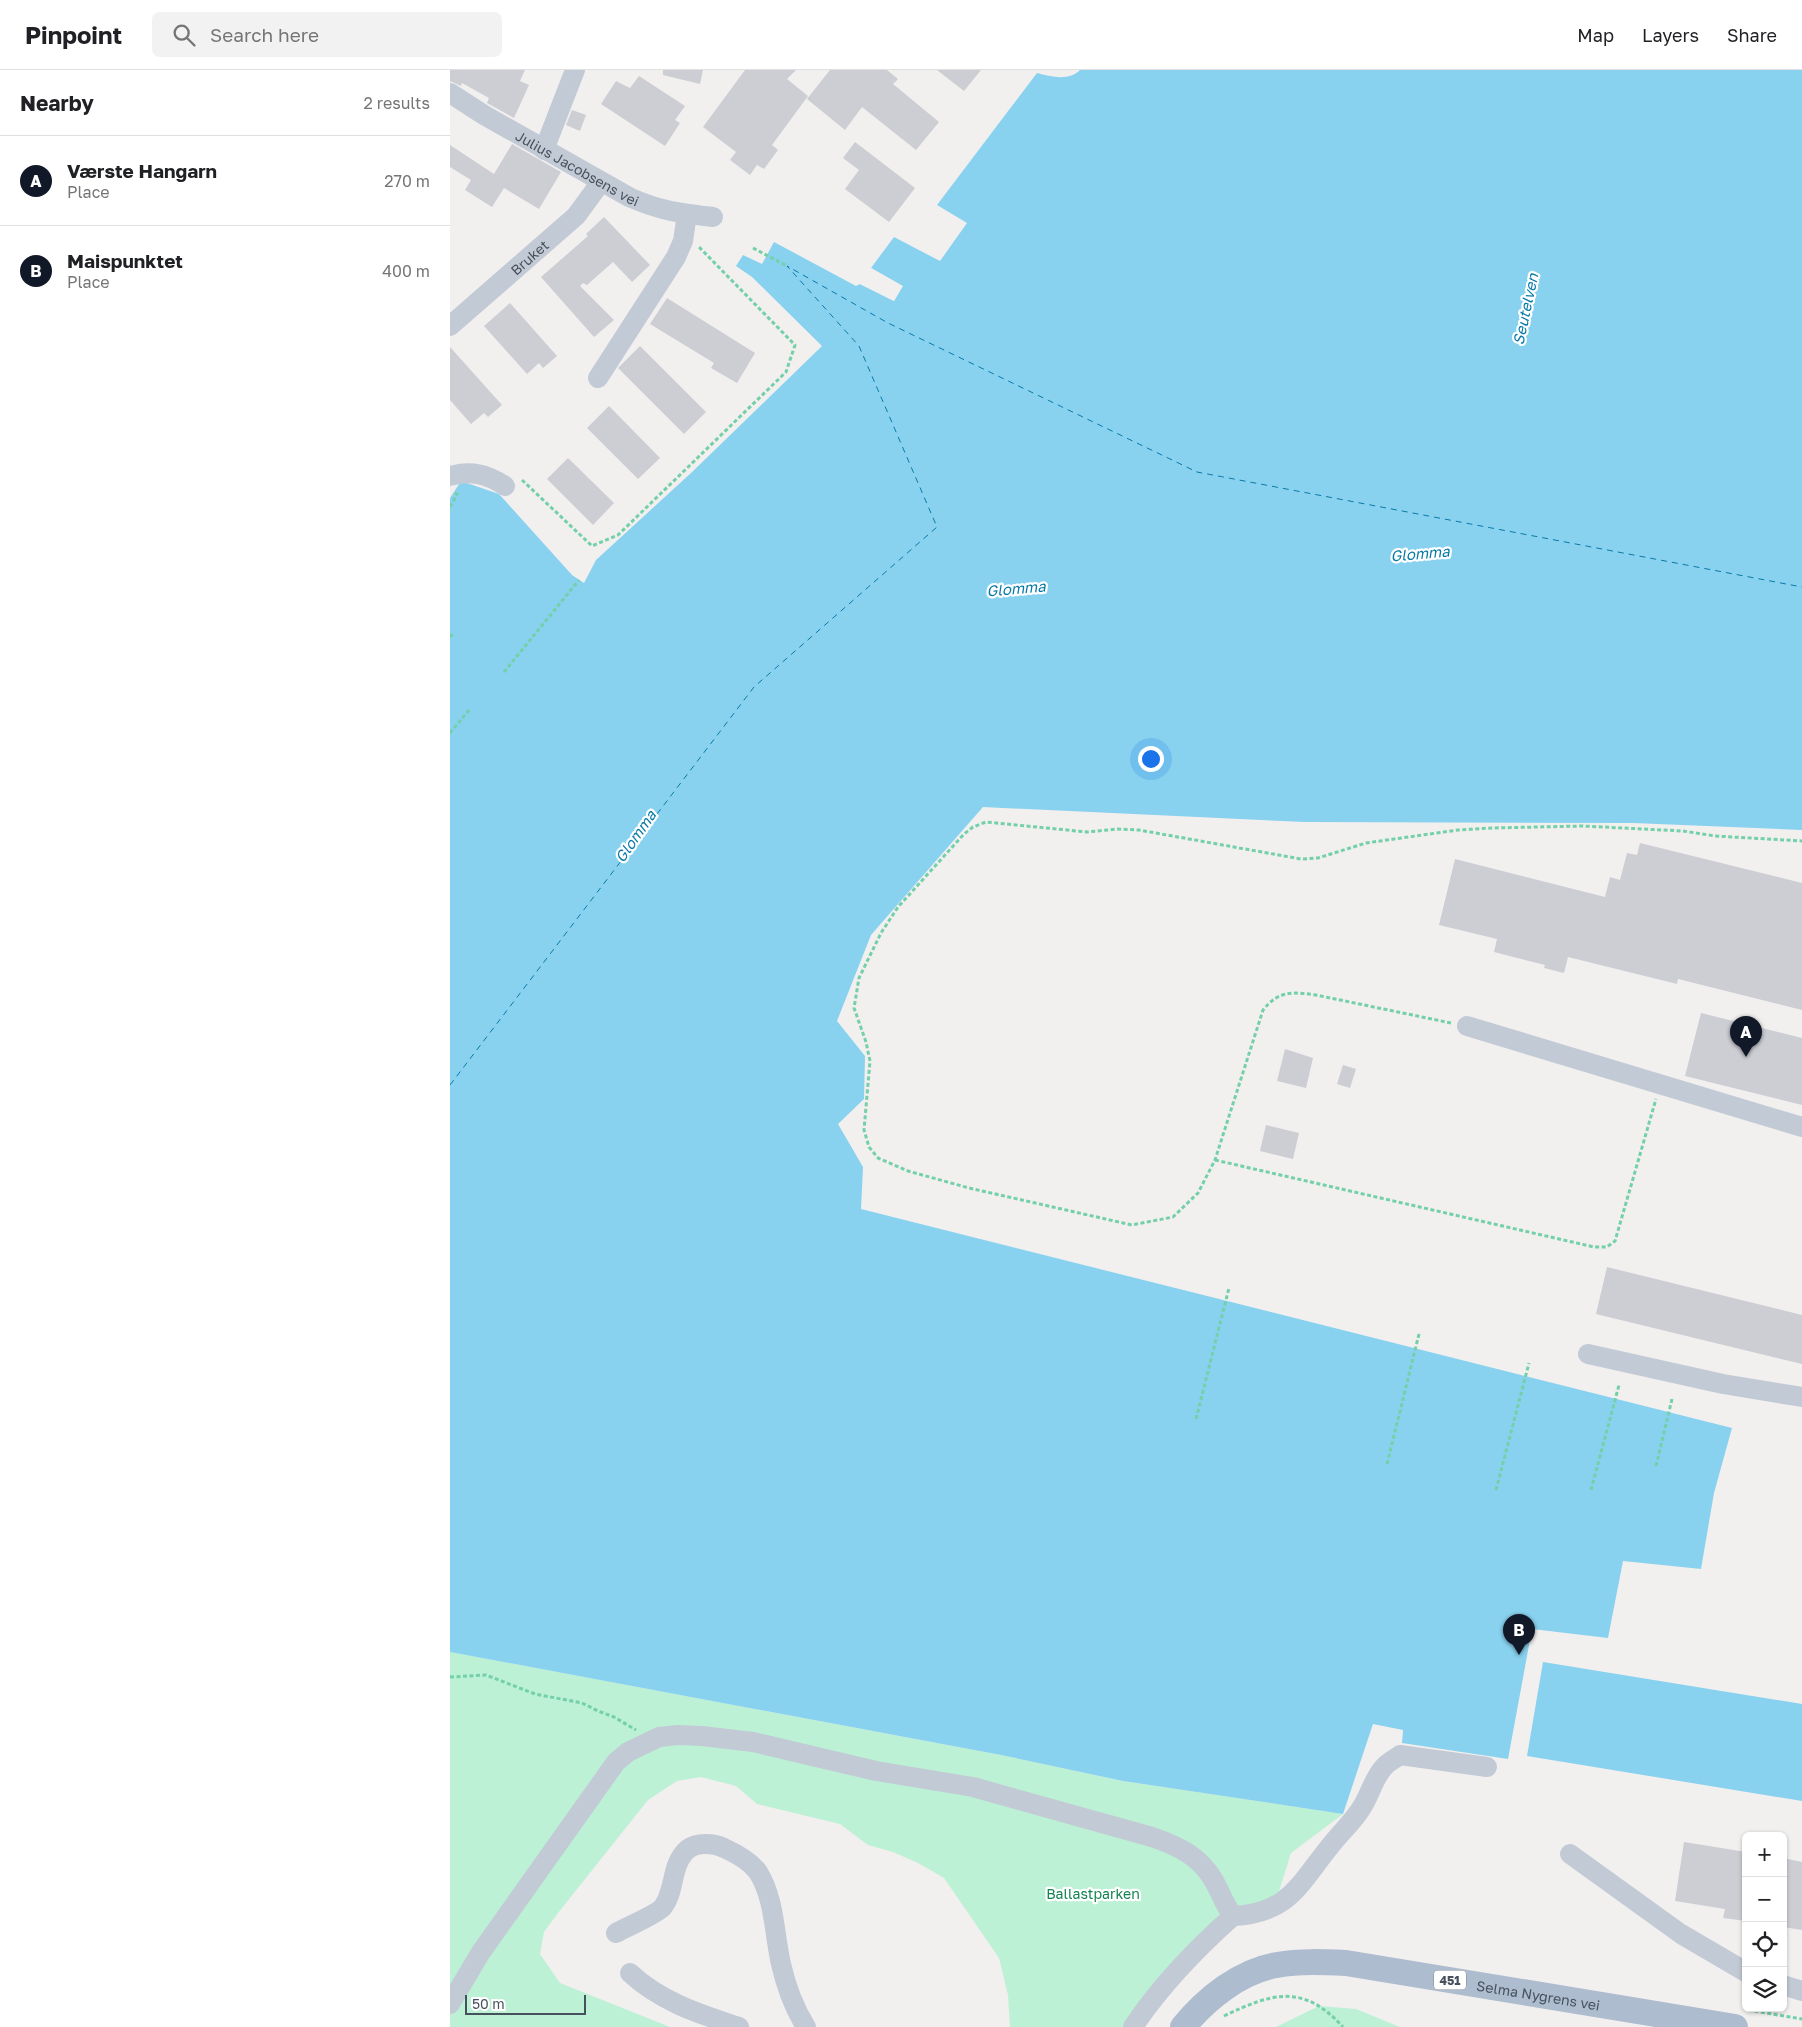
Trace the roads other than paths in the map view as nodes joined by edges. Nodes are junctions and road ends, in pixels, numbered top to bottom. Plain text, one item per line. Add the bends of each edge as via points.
1 (575, 70) edge
2 (450, 93) edge
3 (544, 150) junction
4 (601, 182) junction
5 (687, 214) junction
6 (713, 217) dead end
7 (450, 326) edge
8 (598, 378) dead end
9 (511, 481) road end
10 (452, 484) edge
11 (1467, 1026) road end
12 (1802, 1127) edge
13 (1588, 1354) dead end
14 (1802, 1397) edge
15 (1487, 1767) dead end
16 (1570, 1854) dead end
17 (1233, 1916) junction
18 (616, 1933) dead end
19 (1742, 1970) edge
20 (630, 1973) dead end
21 (1787, 1987) edge
22 (1802, 1991) edge
23 (450, 2004) edge
24 (739, 2027) edge
25 (806, 2027) edge
26 (1134, 2027) edge
27 (1183, 2027) edge
28 (1735, 2027) edge

1 - 3 street
2 - 3 street, Julius Jacobsens vei
3 - 4 street, Julius Jacobsens vei
4 - 5 street, Julius Jacobsens vei via 650,206
4 - 7 street, Bruket via 576,216
5 - 6 street, Julius Jacobsens vei
5 - 8 street via 683,241 676,257
9 - 10 street via 473,473
11 - 12 street
13 - 14 street via 1723,1384
15 - 17 street via 1400,1755 1383,1767 1349,1827 1331,1844 1292,1896 1250,1915
16 - 19 street via 1681,1934
17 - 23 street via 1200,1862 1173,1844 1152,1837 973,1788 876,1772 753,1742 678,1735 659,1737 616,1762 482,1952
17 - 26 street via 1200,1946 1147,2006
18 - 25 street via 661,1910 668,1900 678,1861 689,1848 702,1844 718,1845 757,1872 767,1893 780,1963 790,1995
20 - 24 street via 681,2007
21 - 22 street
27 - 28 main road, Selma Nygrens vei / 451 via 1197,2009 1251,1973 1275,1965 1301,1962 1346,1963

